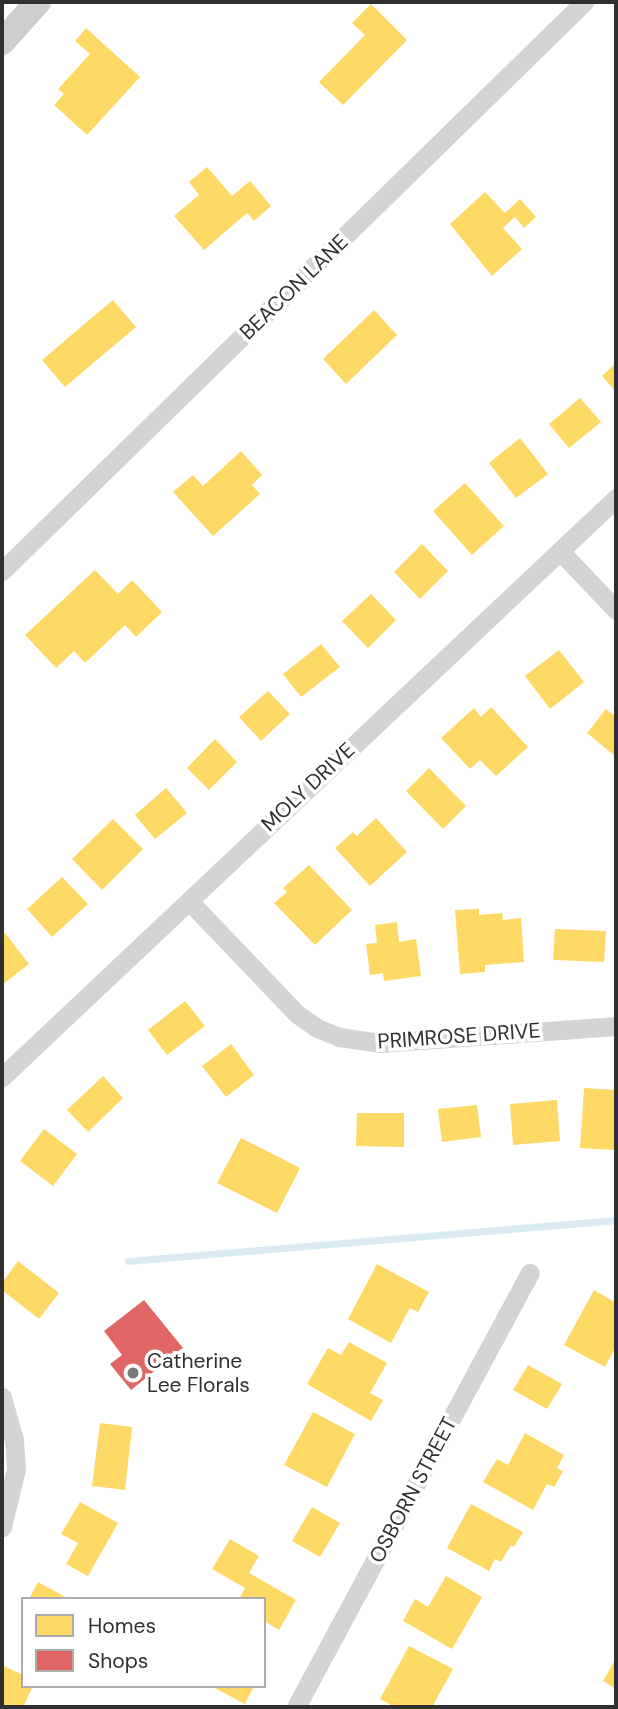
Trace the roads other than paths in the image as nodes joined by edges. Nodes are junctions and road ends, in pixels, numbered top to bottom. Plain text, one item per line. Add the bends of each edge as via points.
1 (38, 2) edge
2 (584, 2) edge
3 (2, 41) edge
4 (616, 498) edge
5 (560, 551) junction
6 (2, 571) edge
7 (616, 610) edge
8 (189, 901) junction
9 (616, 1026) edge
10 (2, 1077) edge
11 (530, 1273) dead end
12 (2, 1397) edge
13 (2, 1527) edge
14 (296, 1707) edge

1 - 3 main road
2 - 6 street, BEACON LANE
4 - 5 street, MOLY DRIVE
5 - 7 street
5 - 8 street, MOLY DRIVE
8 - 9 street, PRIMROSE DRIVE via 298,1014 339,1037 380,1043
8 - 10 street, MOLY DRIVE
11 - 14 street, OSBORN STREET
12 - 13 street via 15,1440 16,1469

